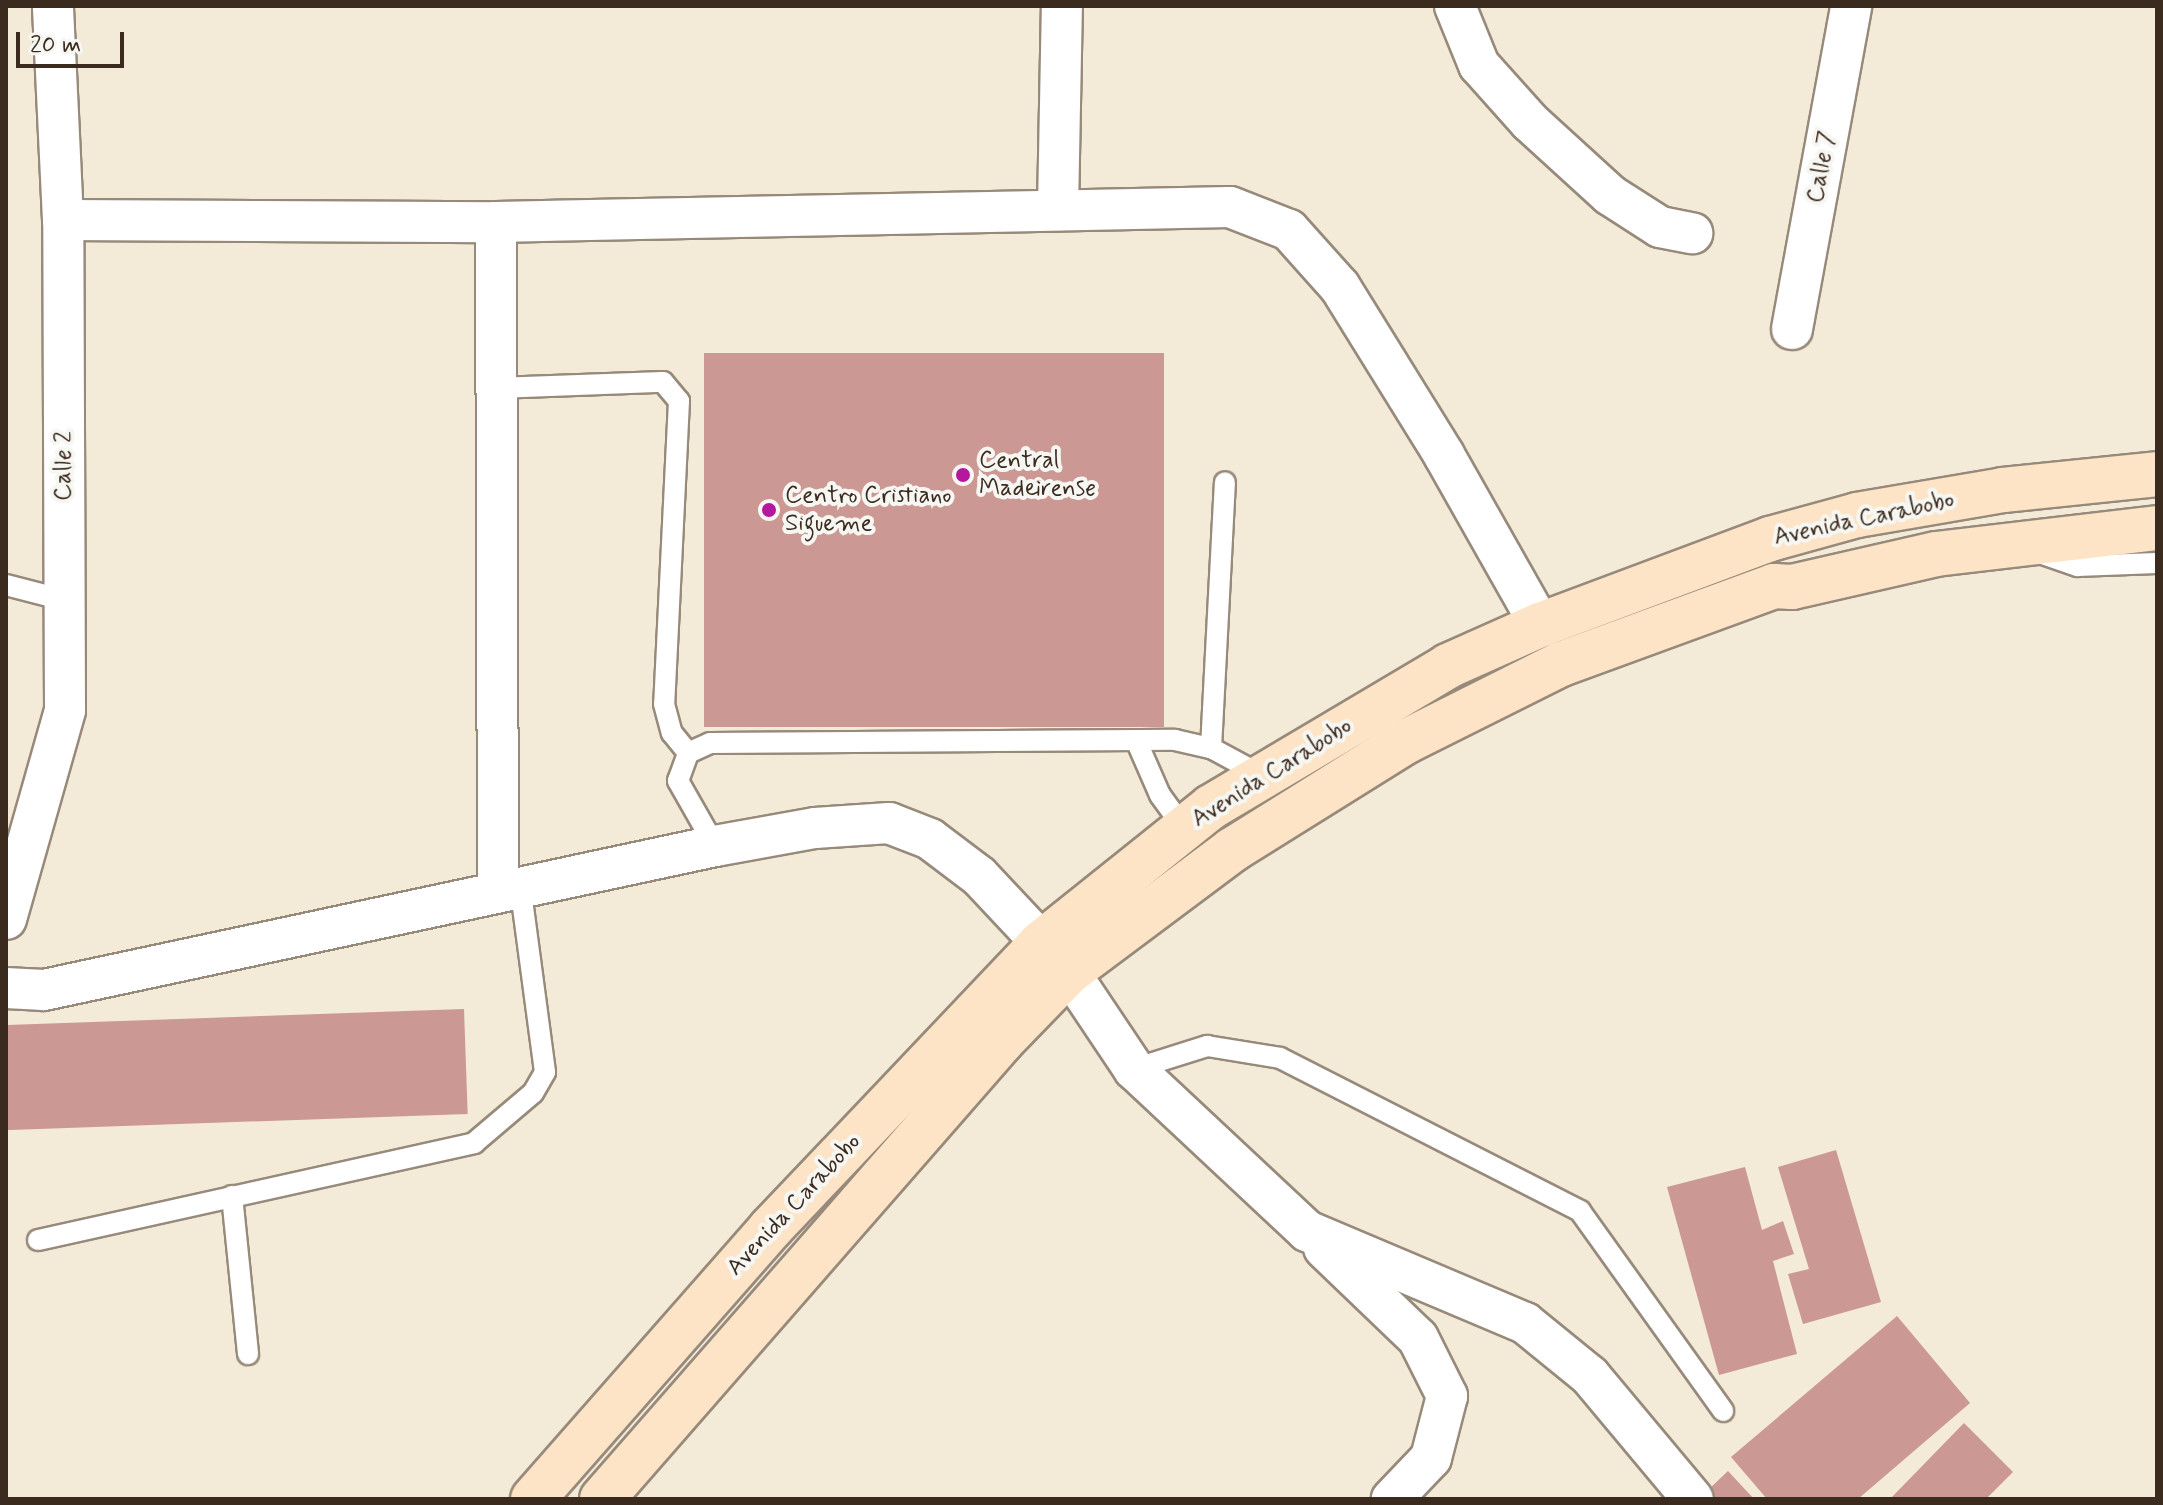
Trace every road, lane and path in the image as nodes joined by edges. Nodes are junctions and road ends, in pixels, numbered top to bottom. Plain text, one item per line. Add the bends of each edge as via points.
1 (53, 6) edge
2 (1062, 6) edge
3 (1455, 6) edge
4 (1851, 6) edge
5 (1058, 209) junction
6 (63, 220) junction
7 (496, 222) junction
8 (1692, 233) dead end
9 (1792, 329) dead end
10 (496, 388) junction
11 (2157, 474) edge
12 (1225, 482) dead end
13 (2157, 528) edge
14 (2020, 543) junction
15 (2157, 563) edge
16 (6, 585) edge
17 (64, 600) junction
18 (1540, 625) junction
19 (1136, 740) junction
20 (1211, 748) junction
21 (688, 753) junction
22 (1263, 776) junction
23 (1184, 828) junction
24 (715, 846) junction
25 (509, 887) junction
26 (6, 919) edge
27 (1055, 958) junction
28 (6, 988) edge
29 (1134, 1069) junction
30 (232, 1196) junction
31 (1307, 1231) junction
32 (38, 1240) dead end
33 (248, 1354) dead end
34 (1723, 1411) dead end
35 (533, 1499) edge
36 (602, 1499) edge
37 (1392, 1499) edge
38 (1693, 1499) edge

1 - 6 street, Calle 2
2 - 5 street
3 - 8 street via 1479,65 1530,122 1610,195 1660,227
4 - 9 street, Calle 7
5 - 7 street
5 - 18 street via 1230,207 1289,230 1340,287
6 - 7 street
6 - 17 street, Calle 2
7 - 10 street
10 - 21 lane via 663,382 679,401 664,704 672,733
10 - 25 street
11 - 18 street, Avenida Carabobo via 2003,490 1857,515 1770,539
12 - 20 lane
13 - 14 street, Avenida Carabobo
14 - 15 lane via 2048,560 2077,566
14 - 27 street, Avenida Carabobo via 1936,554 1792,587 1774,586 1561,664 1405,742
16 - 17 lane
17 - 26 street, Calle 2 via 65,710
18 - 22 street, Avenida Carabobo via 1448,666
19 - 20 lane
19 - 21 lane via 733,741
19 - 23 lane via 1160,795
20 - 22 lane
21 - 24 lane via 679,772 681,791
22 - 23 street, Avenida Carabobo
23 - 27 street, Avenida Carabobo
24 - 25 street
24 - 27 street via 815,828 889,823 930,839 979,876
25 - 28 street via 44,990
25 - 30 lane via 545,1072 533,1093 474,1143
27 - 29 street
27 - 35 street, Avenida Carabobo via 770,1229
27 - 36 street, Avenida Carabobo via 1003,1040
29 - 31 street
29 - 34 lane via 1207,1046 1280,1058 1580,1211
30 - 32 lane
30 - 33 lane
31 - 37 street via 1418,1338 1447,1396 1431,1458
31 - 38 street via 1525,1323 1590,1376

